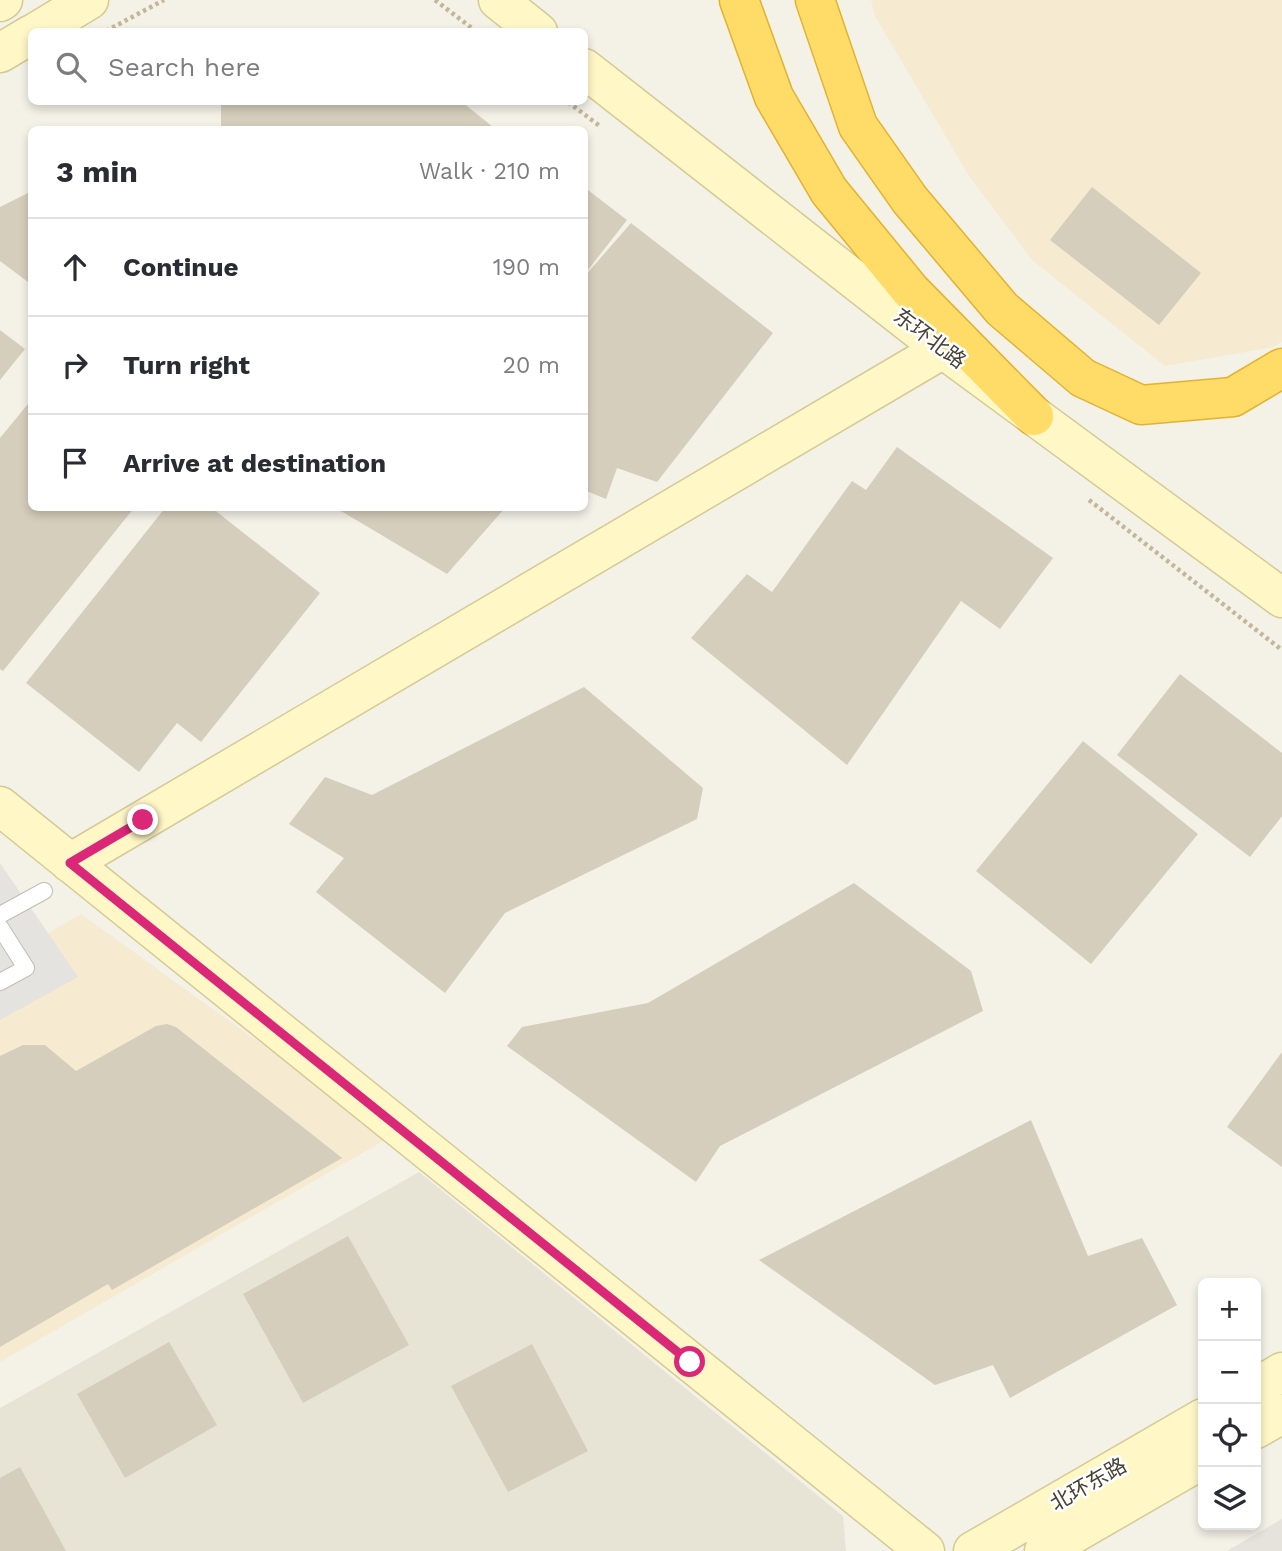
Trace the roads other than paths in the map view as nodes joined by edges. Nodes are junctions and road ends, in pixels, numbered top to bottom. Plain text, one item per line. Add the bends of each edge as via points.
1 (89, 0) edge
2 (498, 0) edge
3 (739, 0) edge
4 (815, 0) edge
5 (42, 28) edge
6 (533, 28) edge
7 (28, 37) edge
8 (0, 53) edge
9 (588, 71) edge
10 (943, 349) junction
11 (1282, 368) edge
12 (1034, 416) junction
13 (1282, 598) edge
14 (0, 806) edge
15 (70, 863) junction
16 (44, 891) dead end
17 (0, 915) edge
18 (0, 927) edge
19 (0, 982) edge
20 (1282, 1373) edge
21 (1261, 1385) edge
22 (1282, 1414) edge
23 (1198, 1421) edge
24 (1261, 1426) edge
25 (1198, 1462) edge
26 (925, 1551) edge
27 (973, 1551) edge
28 (1044, 1551) edge

1 - 5 street
2 - 6 street
3 - 12 highway via 774,97 830,191 911,291
4 - 11 highway via 858,126 910,200 1002,309 1083,378 1141,405 1233,397
7 - 8 street
9 - 10 street, 东环北路
10 - 12 street, 东环北路
10 - 15 street
12 - 13 street, 东环北路
14 - 15 street
15 - 26 street
16 - 17 lane
18 - 19 lane via 26,968
20 - 21 street
22 - 24 street
23 - 27 street, 北环东路
25 - 28 street, 北环东路

